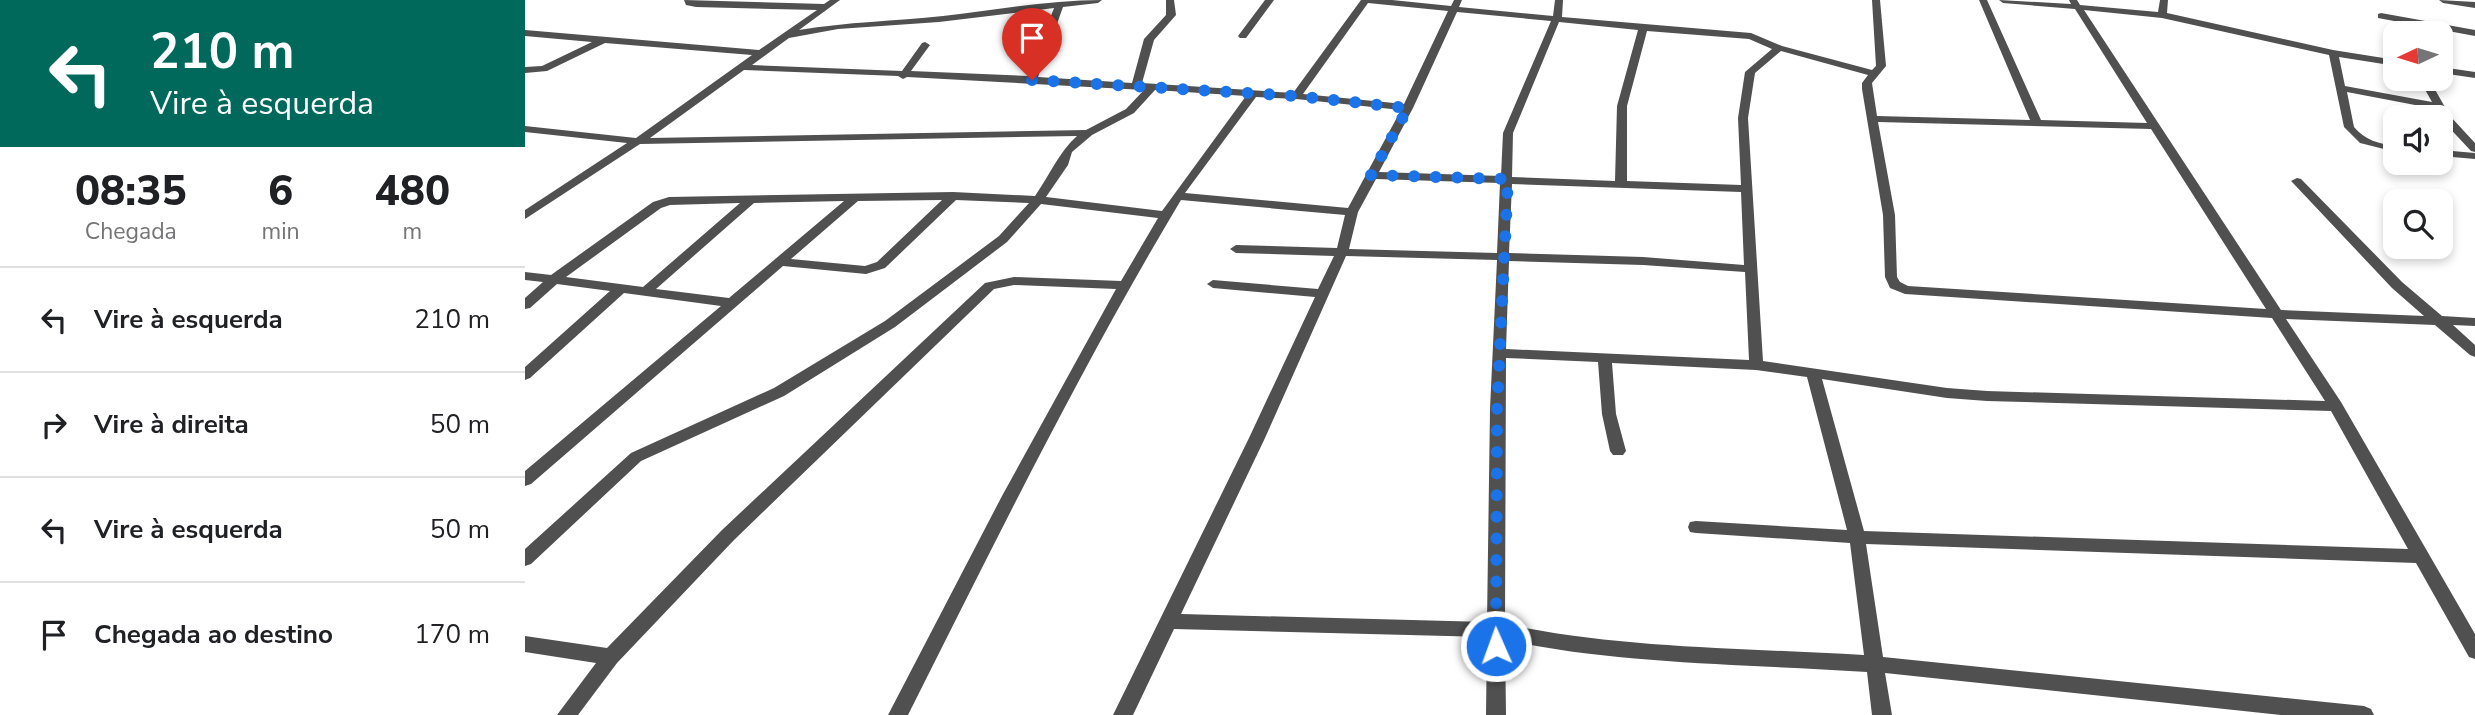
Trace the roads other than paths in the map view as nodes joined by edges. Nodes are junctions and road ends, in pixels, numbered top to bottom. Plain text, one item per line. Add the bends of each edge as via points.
1 (688, 0) edge
2 (836, 0) edge
3 (1098, 0) edge
4 (1170, 0) edge
5 (1270, 0) edge
6 (1366, 0) edge
7 (1559, 0) edge
8 (1876, 0) edge
9 (1983, 0) edge
10 (2003, 0) edge
11 (2164, 0) edge
12 (2443, 0) edge
13 (2074, 3) edge
14 (1060, 4) junction
15 (1456, 5) edge
16 (2475, 5) edge
17 (824, 7) junction
18 (2162, 15) junction
19 (2381, 16) dead end
20 (1557, 18) junction
21 (1643, 28) junction
22 (525, 33) edge
23 (2475, 33) edge
24 (1243, 36) dead end
25 (783, 37) junction
26 (604, 40) junction
27 (925, 45) dead end
28 (1779, 48) junction
29 (761, 52) junction
30 (2333, 53) junction
31 (2383, 61) edge
32 (740, 67) junction
33 (525, 70) edge
34 (2453, 72) edge
35 (1874, 74) junction
36 (2475, 75) edge
37 (903, 76) junction
38 (1032, 80) junction
39 (1136, 87) junction
40 (1151, 88) junction
41 (2341, 88) junction
42 (1252, 95) junction
43 (1296, 96) junction
44 (2433, 105) edge
45 (1408, 108) junction
46 (1874, 119) junction
47 (2037, 123) junction
48 (2155, 126) junction
49 (2453, 126) edge
50 (525, 129) edge
51 (1088, 133) junction
52 (638, 141) junction
53 (2383, 148) edge
54 (2475, 149) edge
55 (2453, 154) edge
56 (2475, 156) edge
57 (1371, 175) junction
58 (1508, 179) junction
59 (2297, 181) dead end
60 (1621, 185) junction
61 (1747, 189) junction
62 (953, 196) junction
63 (1177, 196) junction
64 (856, 197) junction
65 (1038, 200) junction
66 (750, 201) junction
67 (1352, 212) junction
68 (525, 215) edge
69 (1165, 215) junction
70 (1236, 249) dead end
71 (1342, 252) junction
72 (1503, 256) junction
73 (782, 262) junction
74 (1751, 269) junction
75 (525, 276) edge
76 (555, 279) junction
77 (1213, 284) dead end
78 (1125, 285) junction
79 (620, 289) junction
80 (645, 292) junction
81 (1323, 294) junction
82 (733, 303) junction
83 (525, 305) edge
84 (2277, 314) junction
85 (2436, 319) junction
86 (2475, 322) edge
87 (2475, 352) edge
88 (1500, 353) junction
89 (1605, 359) junction
90 (1756, 365) junction
91 (1813, 374) junction
92 (525, 375) edge
93 (2336, 406) junction
94 (1618, 451) dead end
95 (525, 480) edge
96 (1696, 527) dead end
97 (547, 537) junction
98 (1857, 537) junction
99 (525, 538) edge
100 (2420, 556) junction
101 (525, 559) edge
102 (1169, 621) junction
103 (1495, 631) junction
104 (525, 644) edge
105 (2475, 651) edge
106 (611, 657) junction
107 (1876, 664) junction
108 (567, 715) edge
109 (898, 715) edge
110 (1123, 715) edge
111 (1496, 715) edge
112 (1882, 715) edge
113 (2364, 715) edge

1 - 17 street via 696,4
2 - 17 street
3 - 14 street
4 - 39 street via 1171,15 1149,39
5 - 24 street
6 - 15 street
6 - 43 street
7 - 20 street
8 - 35 street via 1881,66
9 - 47 street
10 - 13 street
11 - 18 street
12 - 16 street
13 - 18 street
13 - 48 street
14 - 25 street via 838,26
14 - 38 street
15 - 20 street
15 - 45 street
17 - 25 street
18 - 30 street
19 - 23 street
20 - 21 street
20 - 58 street via 1508,134
21 - 28 street via 1751,36
21 - 60 street via 1622,106
22 - 26 street
25 - 29 street
26 - 29 street
26 - 33 street via 544,69
27 - 37 street
28 - 35 street
28 - 61 street via 1750,72 1743,118
29 - 32 street
30 - 31 street
30 - 41 street
32 - 37 street
32 - 52 street
34 - 36 street
35 - 46 street via 1867,83
37 - 38 street
38 - 39 street
39 - 40 street
40 - 42 street
40 - 51 street via 1130,111
41 - 44 street
41 - 53 street via 2353,134
42 - 43 street
42 - 63 street
43 - 45 street
45 - 57 street
46 - 47 street
46 - 84 street via 1889,215 1891,277 1905,290
47 - 48 street
48 - 84 street
49 - 54 street
50 - 52 street
51 - 52 street
51 - 65 street via 1067,151
52 - 68 street
55 - 56 street
57 - 58 street
57 - 67 street
58 - 60 street
58 - 72 street
59 - 85 street via 2374,263
60 - 61 street
61 - 74 street
62 - 64 street
62 - 65 street
62 - 73 street via 881,265 866,270
63 - 67 street
63 - 69 street
64 - 66 street
64 - 73 street
65 - 69 street
65 - 97 street via 1003,239 872,338 779,392 636,457
66 - 76 street via 657,205
66 - 80 street
67 - 71 street
69 - 78 street
70 - 71 street
71 - 72 street
71 - 81 street
72 - 74 street
72 - 88 street
73 - 82 street
74 - 90 street
75 - 76 street
76 - 79 street
76 - 83 street
77 - 81 street
78 - 106 street via 1014,281 990,286 728,535
78 - 109 street
79 - 80 street
79 - 92 street
80 - 82 street
81 - 102 street
82 - 95 street
84 - 85 street
84 - 93 street
85 - 86 street
85 - 87 street
88 - 89 street
88 - 103 street
89 - 90 street
89 - 94 street via 1609,414
90 - 91 street
91 - 93 street via 1987,396
91 - 98 street
93 - 100 street
96 - 98 street
97 - 99 street
97 - 101 street
98 - 100 street
98 - 107 street
100 - 105 street
102 - 103 street
102 - 110 street
103 - 107 street via 1608,648
103 - 111 street
104 - 106 street
106 - 108 street
107 - 112 street
107 - 113 street

